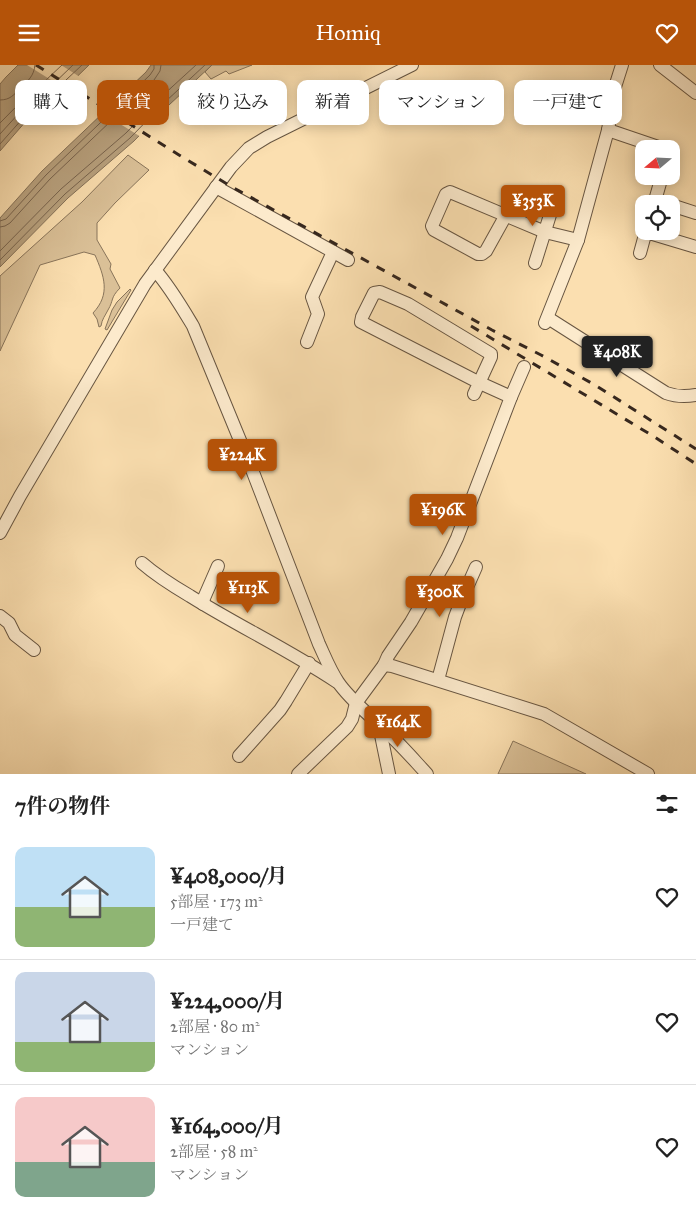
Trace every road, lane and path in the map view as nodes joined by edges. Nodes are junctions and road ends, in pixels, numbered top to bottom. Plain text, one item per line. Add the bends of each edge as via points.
1 (412, 65) edge
2 (622, 65) edge
3 (660, 65) edge
4 (696, 93) edge
5 (608, 130) junction
6 (637, 140) edge
7 (216, 187) junction
8 (555, 199) dead end
9 (680, 208) edge
10 (696, 213) edge
11 (506, 215) junction
12 (546, 232) junction
13 (578, 240) junction
14 (644, 240) edge
15 (673, 240) edge
16 (696, 247) edge
17 (333, 252) junction
18 (640, 253) dead end
19 (348, 260) dead end
20 (535, 263) dead end
21 (155, 270) junction
22 (307, 342) dead end
23 (524, 367) dead end
24 (477, 388) junction
25 (696, 395) edge
26 (511, 397) junction
27 (0, 533) edge
28 (142, 563) dead end
29 (218, 566) dead end
30 (476, 567) dead end
31 (204, 604) junction
32 (0, 616) edge
33 (34, 650) dead end
34 (309, 663) junction
35 (384, 665) junction
36 (438, 680) junction
37 (339, 683) junction
38 (356, 703) junction
39 (380, 725) junction
40 (239, 756) dead end
41 (298, 774) edge
42 (390, 774) edge
43 (427, 774) edge
44 (648, 774) edge

1 - 7 street via 258,143 242,155
2 - 5 street
3 - 4 street
5 - 6 street
5 - 13 street
7 - 17 street
7 - 21 street
8 - 12 street
9 - 10 street
11 - 11 street via 482,254 434,230 432,226 446,194 450,192
11 - 12 street
12 - 13 street
12 - 20 street
13 - 25 street via 546,321 666,393 682,397
14 - 18 street
15 - 16 street
17 - 19 street
17 - 22 street via 312,297 318,314
21 - 27 street via 135,299
21 - 37 street via 193,326 252,467 319,644
23 - 26 street
24 - 24 street via 361,322 374,293 380,292 408,304 491,354
24 - 26 street
26 - 35 street via 453,548
28 - 31 street
29 - 31 street
30 - 36 street via 455,617
31 - 34 street
32 - 33 street via 9,623 15,635
34 - 37 street
34 - 40 street via 280,710
35 - 36 street
35 - 38 street
36 - 44 street via 544,714
37 - 38 street
38 - 39 street
38 - 41 street via 347,727
39 - 42 street
39 - 43 street

